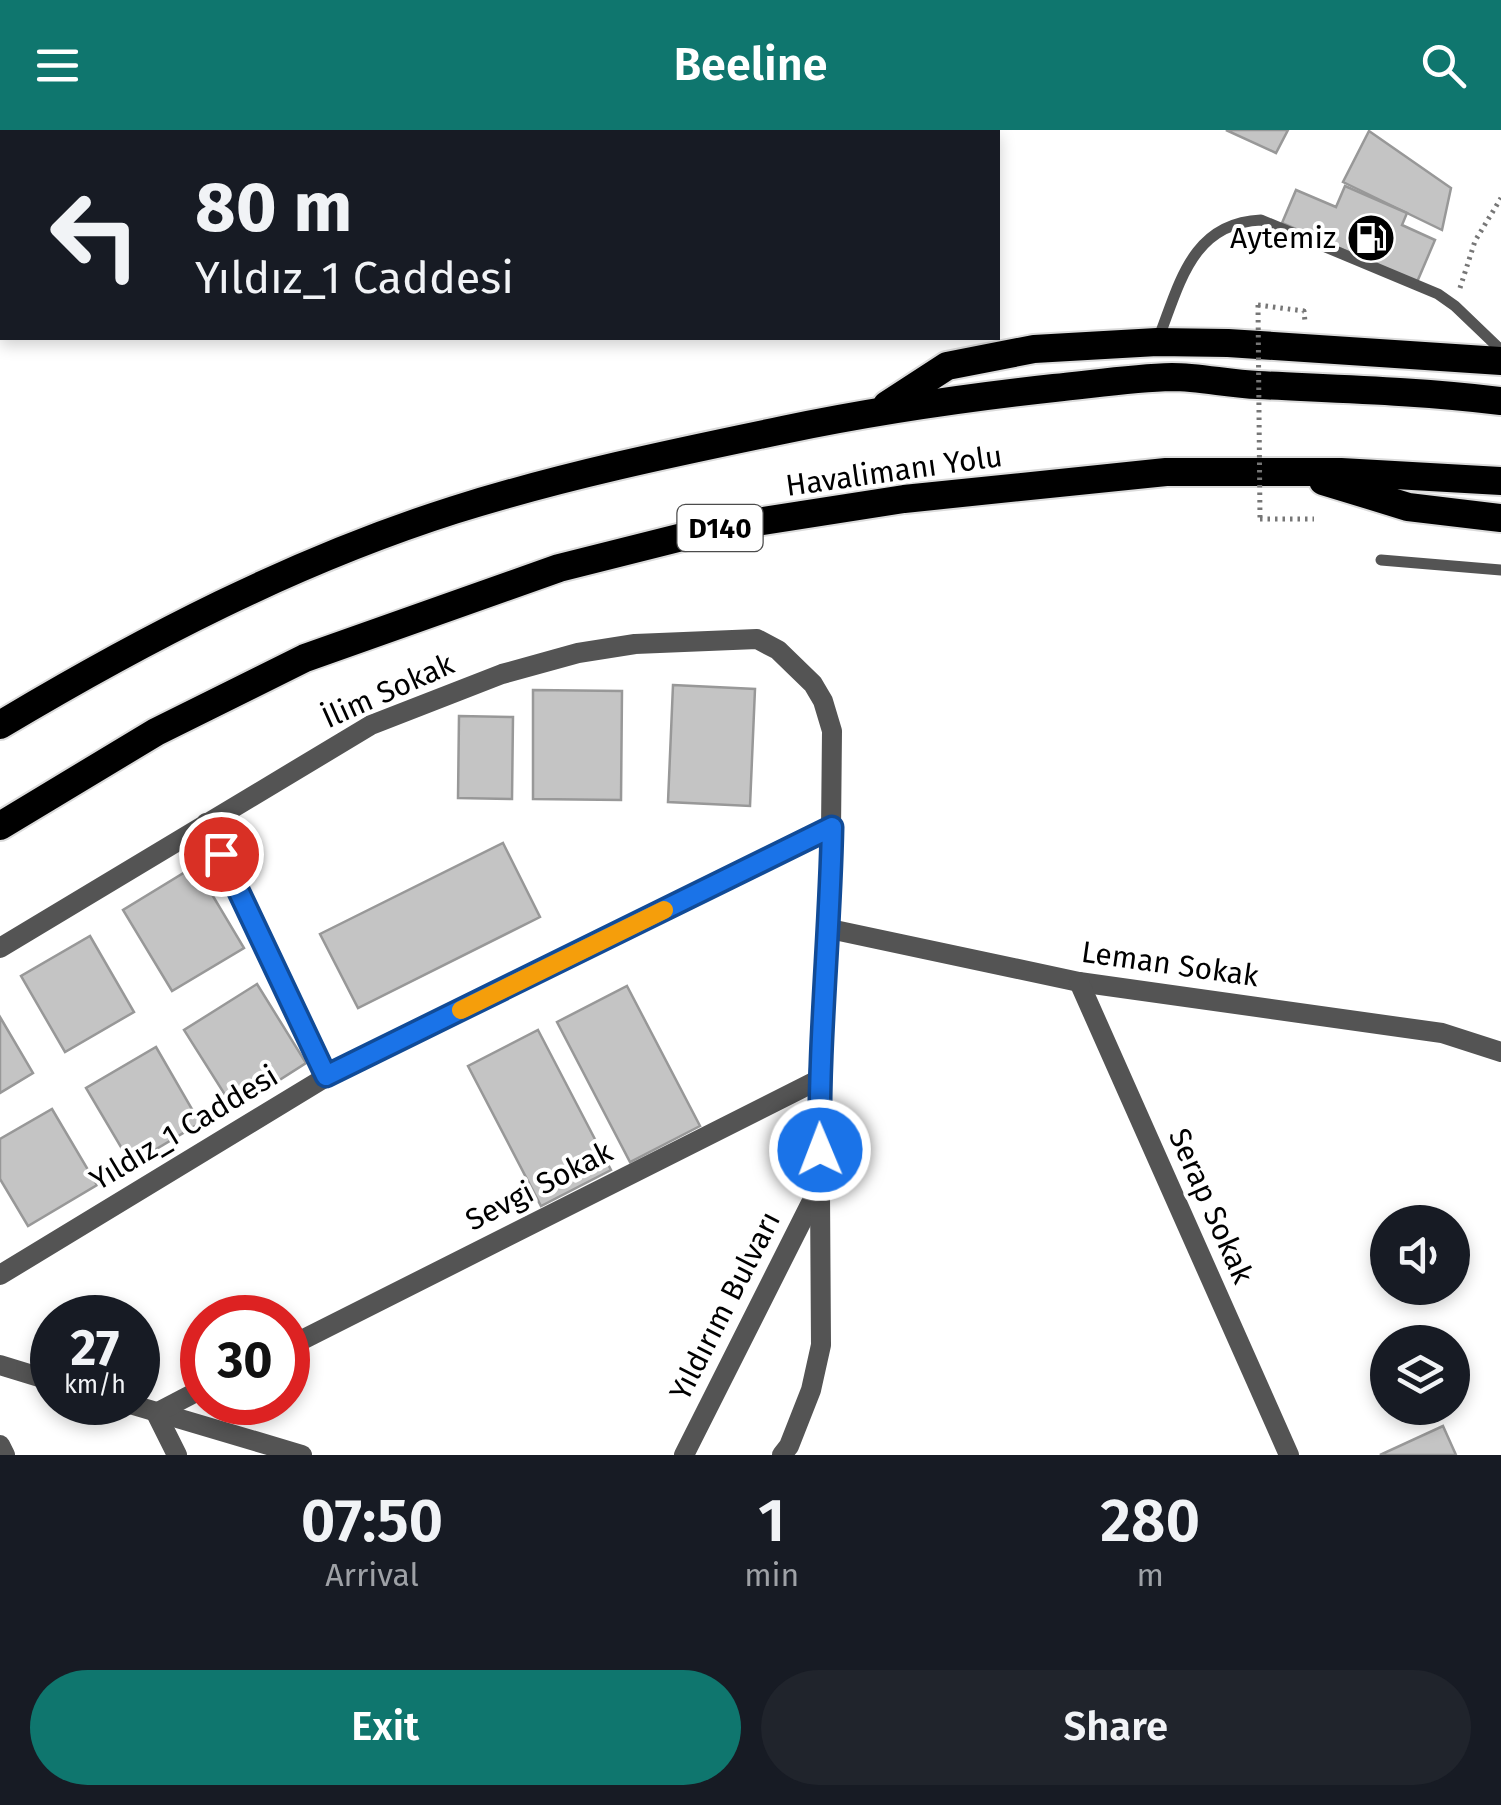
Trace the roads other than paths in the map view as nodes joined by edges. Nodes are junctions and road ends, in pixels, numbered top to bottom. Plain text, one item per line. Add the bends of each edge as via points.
1 (1157, 342) junction
2 (1501, 350) edge
3 (1501, 361) edge
4 (1501, 401) edge
5 (880, 410) junction
6 (1293, 472) junction
7 (1501, 481) edge
8 (1501, 518) edge
9 (1381, 560) dead end
10 (1501, 570) edge
11 (823, 701) joint
12 (0, 725) edge
13 (206, 823) junction
14 (0, 826) edge
15 (832, 827) junction
16 (830, 930) junction
17 (0, 948) edge
18 (1079, 982) junction
19 (1501, 1052) edge
20 (326, 1076) junction
21 (818, 1080) junction
22 (820, 1184) junction
23 (0, 1275) edge
24 (310, 1335) edge
25 (0, 1365) edge
26 (30, 1374) edge
27 (160, 1413) edge
28 (160, 1420) edge
29 (0, 1445) edge
30 (6, 1455) edge
31 (177, 1455) edge
32 (302, 1455) edge
33 (684, 1455) edge
34 (782, 1455) edge
35 (1289, 1455) edge

1 - 2 lane via 1191,255 1217,232 1261,220 1438,294
1 - 3 highway
1 - 5 highway via 1034,349 947,366
4 - 5 highway, Havalimanı Yolu via 1178,377
5 - 12 highway, Havalimanı Yolu via 586,473 454,510 243,594 95,668
6 - 7 highway, Havalimanı Yolu / D140
6 - 8 highway via 1408,507
6 - 14 highway, Havalimanı Yolu / D140 via 1166,472 904,499 718,528 559,568 306,658 156,732
9 - 10 lane
11 - 13 street, İlim Sokak via 798,665 756,639 578,653 502,674 371,725
11 - 15 street, Yıldırım Bulvarı via 832,731
13 - 17 street, İlim Sokak
13 - 20 street
15 - 16 street, Yıldırım Bulvarı
15 - 20 street, Yıldız_1 Caddesi
16 - 18 street, Leman Sokak
16 - 21 street, Yıldırım Bulvarı
18 - 19 street, Leman Sokak via 1442,1033
18 - 35 street, Serap Sokak
20 - 23 street, Yıldız_1 Caddesi
21 - 22 street, Yıldırım Bulvarı
21 - 24 street, Sevgi Sokak
22 - 33 street, Yıldırım Bulvarı
22 - 34 street, Yıldırım Bulvarı via 821,1345 811,1390
25 - 26 street
27 - 32 street
28 - 31 street
29 - 30 street

